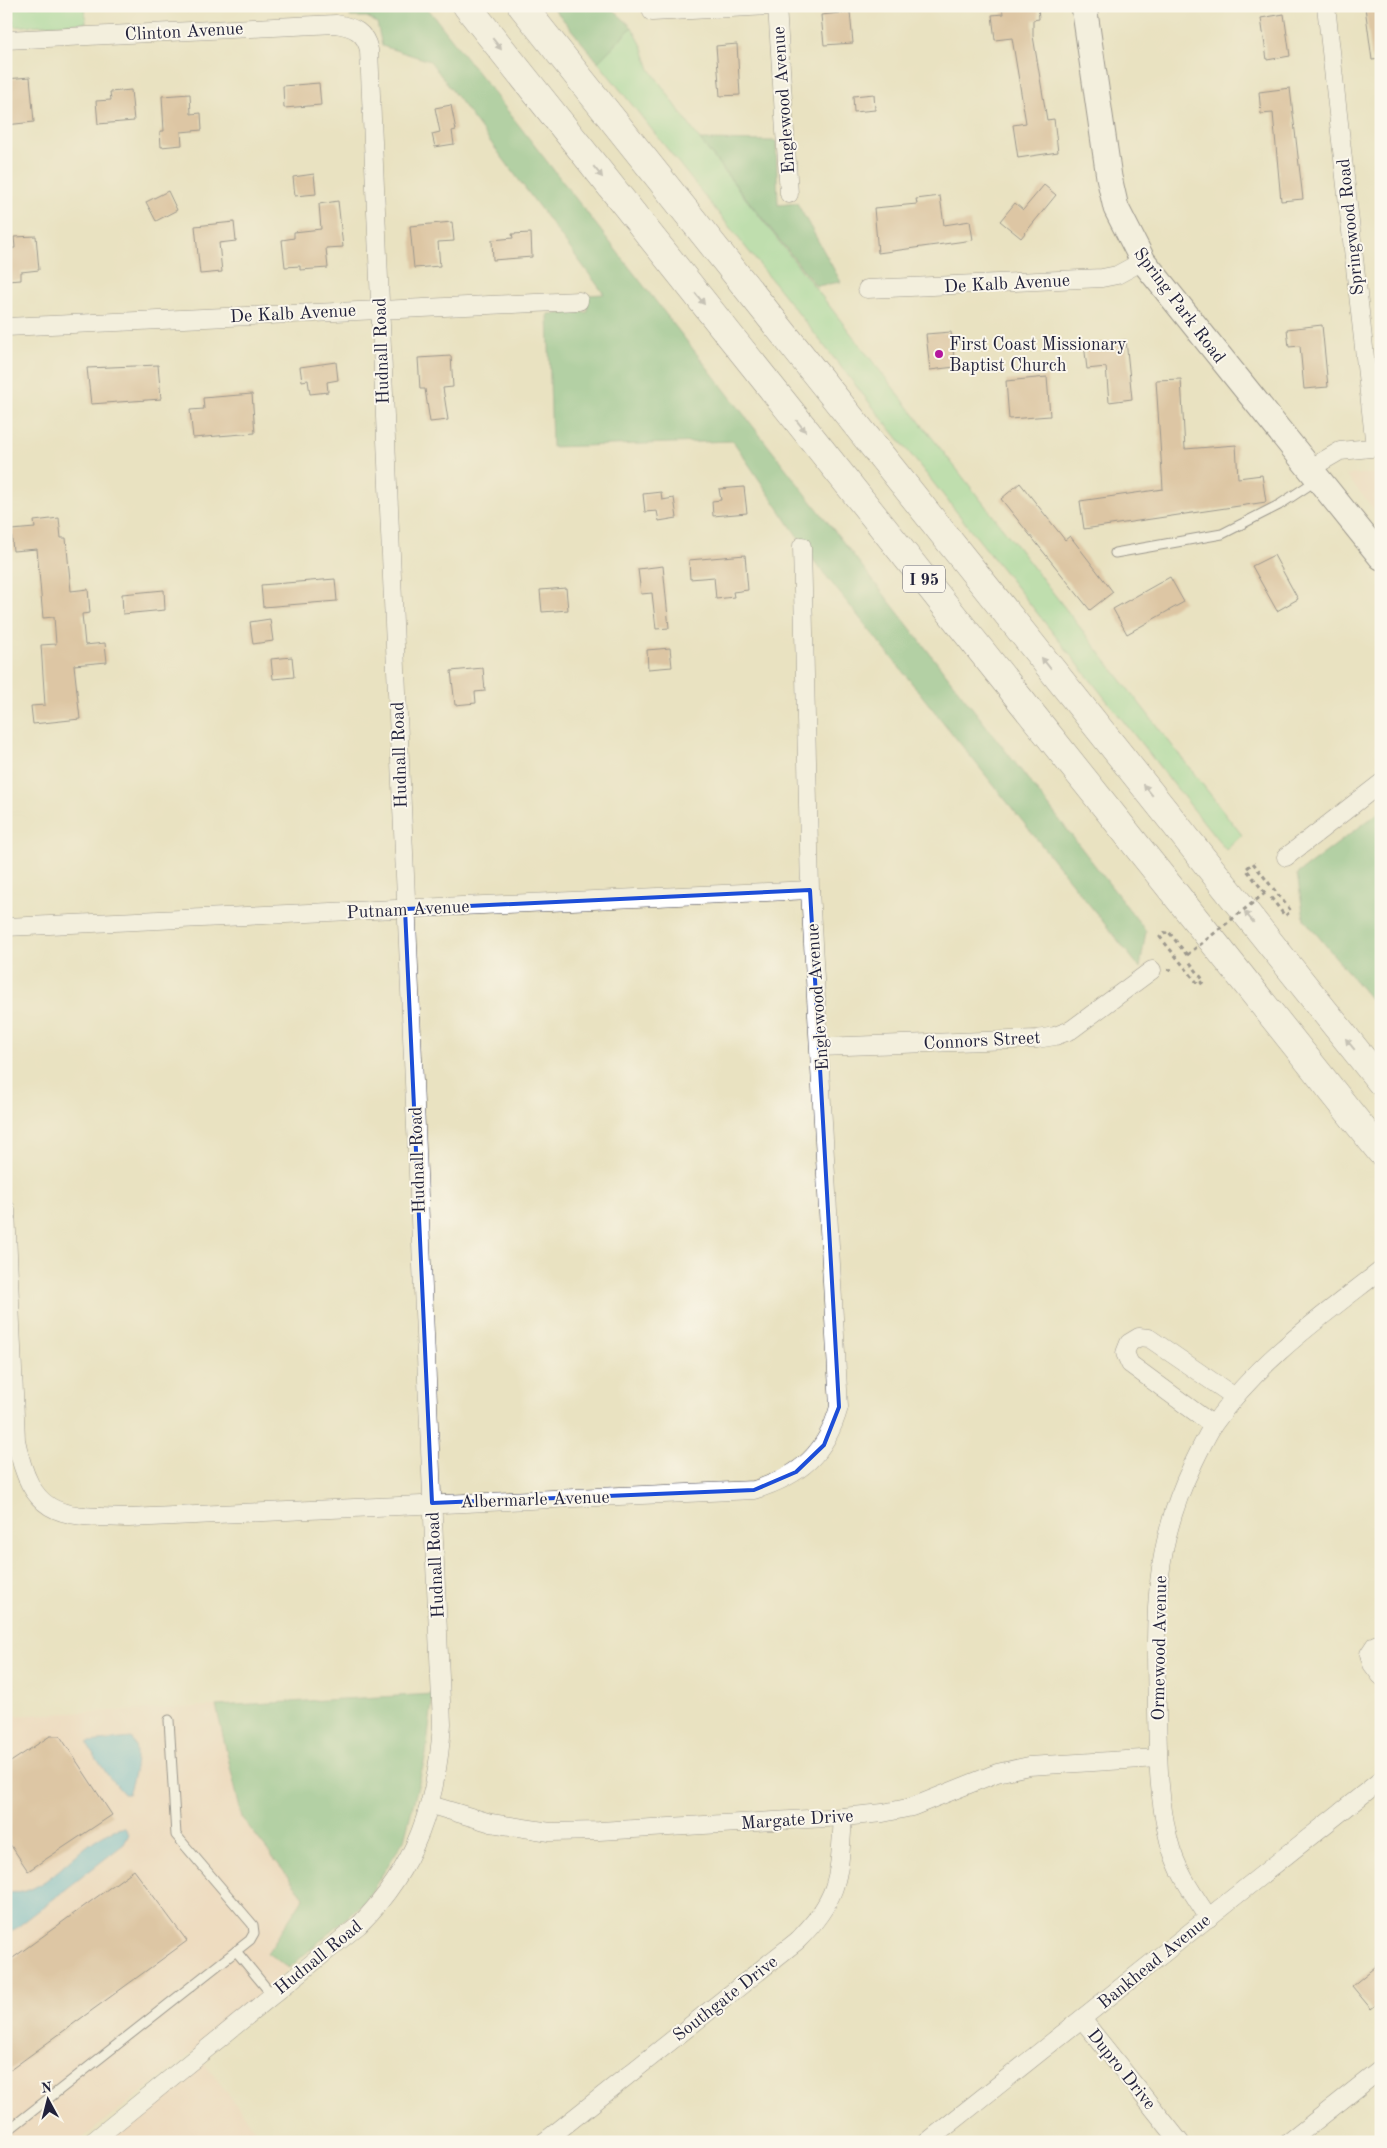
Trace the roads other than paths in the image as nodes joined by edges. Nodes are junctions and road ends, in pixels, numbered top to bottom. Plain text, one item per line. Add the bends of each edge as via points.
1 (467, 6) edge
2 (522, 6) edge
3 (772, 6) edge
4 (777, 6) edge
5 (1084, 6) edge
6 (1326, 6) edge
7 (652, 12) dead end
8 (359, 31) joint
9 (6, 40) edge
10 (790, 194) dead end
11 (1143, 261) junction
12 (866, 289) dead end
13 (579, 301) dead end
14 (380, 309) junction
15 (6, 327) edge
16 (1378, 447) edge
17 (1313, 474) junction
18 (802, 546) dead end
19 (1375, 546) edge
20 (1115, 553) dead end
21 (1381, 783) edge
22 (1286, 857) dead end
23 (810, 890) junction
24 (405, 909) junction
25 (6, 927) edge
26 (1152, 970) dead end
27 (820, 1047) junction
28 (1381, 1082) edge
29 (1381, 1152) edge
30 (6, 1209) edge
31 (1380, 1272) edge
32 (1235, 1397) junction
33 (1213, 1425) junction
34 (824, 1445) joint
35 (432, 1503) junction
36 (1381, 1643) edge
37 (1381, 1676) edge
38 (169, 1720) dead end
39 (1158, 1758) junction
40 (1381, 1780) edge
41 (431, 1805) junction
42 (843, 1817) junction
43 (1208, 1918) junction
44 (236, 1951) junction
45 (272, 1996) junction
46 (1082, 2019) junction
47 (1381, 2069) edge
48 (6, 2132) edge
49 (92, 2142) edge
50 (544, 2142) edge
51 (927, 2142) edge
52 (1180, 2142) edge
53 (1290, 2142) edge

1 -> 29 highway, I 95
28 -> 2 highway, I 95
3 - 7 street
4 - 10 street, Englewood Avenue
5 - 11 main road, Spring Park Road via 1116,208
6 - 16 street, Springwood Road
8 - 9 street, Clinton Avenue via 336,24
8 - 14 street, Hudnall Road via 367,40 369,50
11 - 12 street, De Kalb Avenue via 1117,275 1102,278
11 - 17 main road, Spring Park Road
13 - 14 street, De Kalb Avenue
14 - 15 street, De Kalb Avenue
14 - 24 street, Hudnall Road
16 - 17 street via 1340,451
17 - 19 main road, Spring Park Road
17 - 20 lane via 1279,505 1222,534
18 - 23 street, Englewood Avenue
21 - 22 street
23 - 24 street, Putnam Avenue
23 - 27 street, Englewood Avenue
24 - 25 street, Putnam Avenue
24 - 35 street, Hudnall Road
26 - 27 street, Connors Street via 1071,1030 1055,1036
27 - 34 street, Englewood Avenue via 839,1407
30 - 35 street, Albermarle Avenue via 16,1440 31,1488 44,1503 57,1511 76,1516 130,1518
31 - 32 street, Ormewood Avenue via 1287,1345
32 - 33 street, Ormewood Avenue
32 - 33 street via 1149,1338 1139,1337 1129,1343 1125,1353 1130,1364
33 - 39 street, Ormewood Avenue via 1182,1485 1161,1557 1155,1630
34 - 35 street, Albermarle Avenue via 796,1472 754,1490
35 - 41 street, Hudnall Road via 442,1724
36 - 37 street via 1375,1645 1369,1654
38 - 44 lane via 176,1836 253,1925 252,1936
39 - 42 street, Margate Drive via 1029,1766 997,1773 912,1807
39 - 43 street, Ormewood Avenue via 1169,1843 1182,1875
40 - 43 street, Bankhead Avenue
41 - 42 street, Margate Drive via 491,1823 550,1832 599,1832
41 - 45 street, Hudnall Road via 408,1859 378,1906
42 - 50 street, Southgate Drive via 839,1875 830,1900 815,1922 797,1941
43 - 46 street, Bankhead Avenue
44 - 45 lane
44 - 48 lane
45 - 49 street, Hudnall Road
46 - 51 street, Bankhead Avenue
46 - 52 street, Dupro Drive
47 - 53 street

